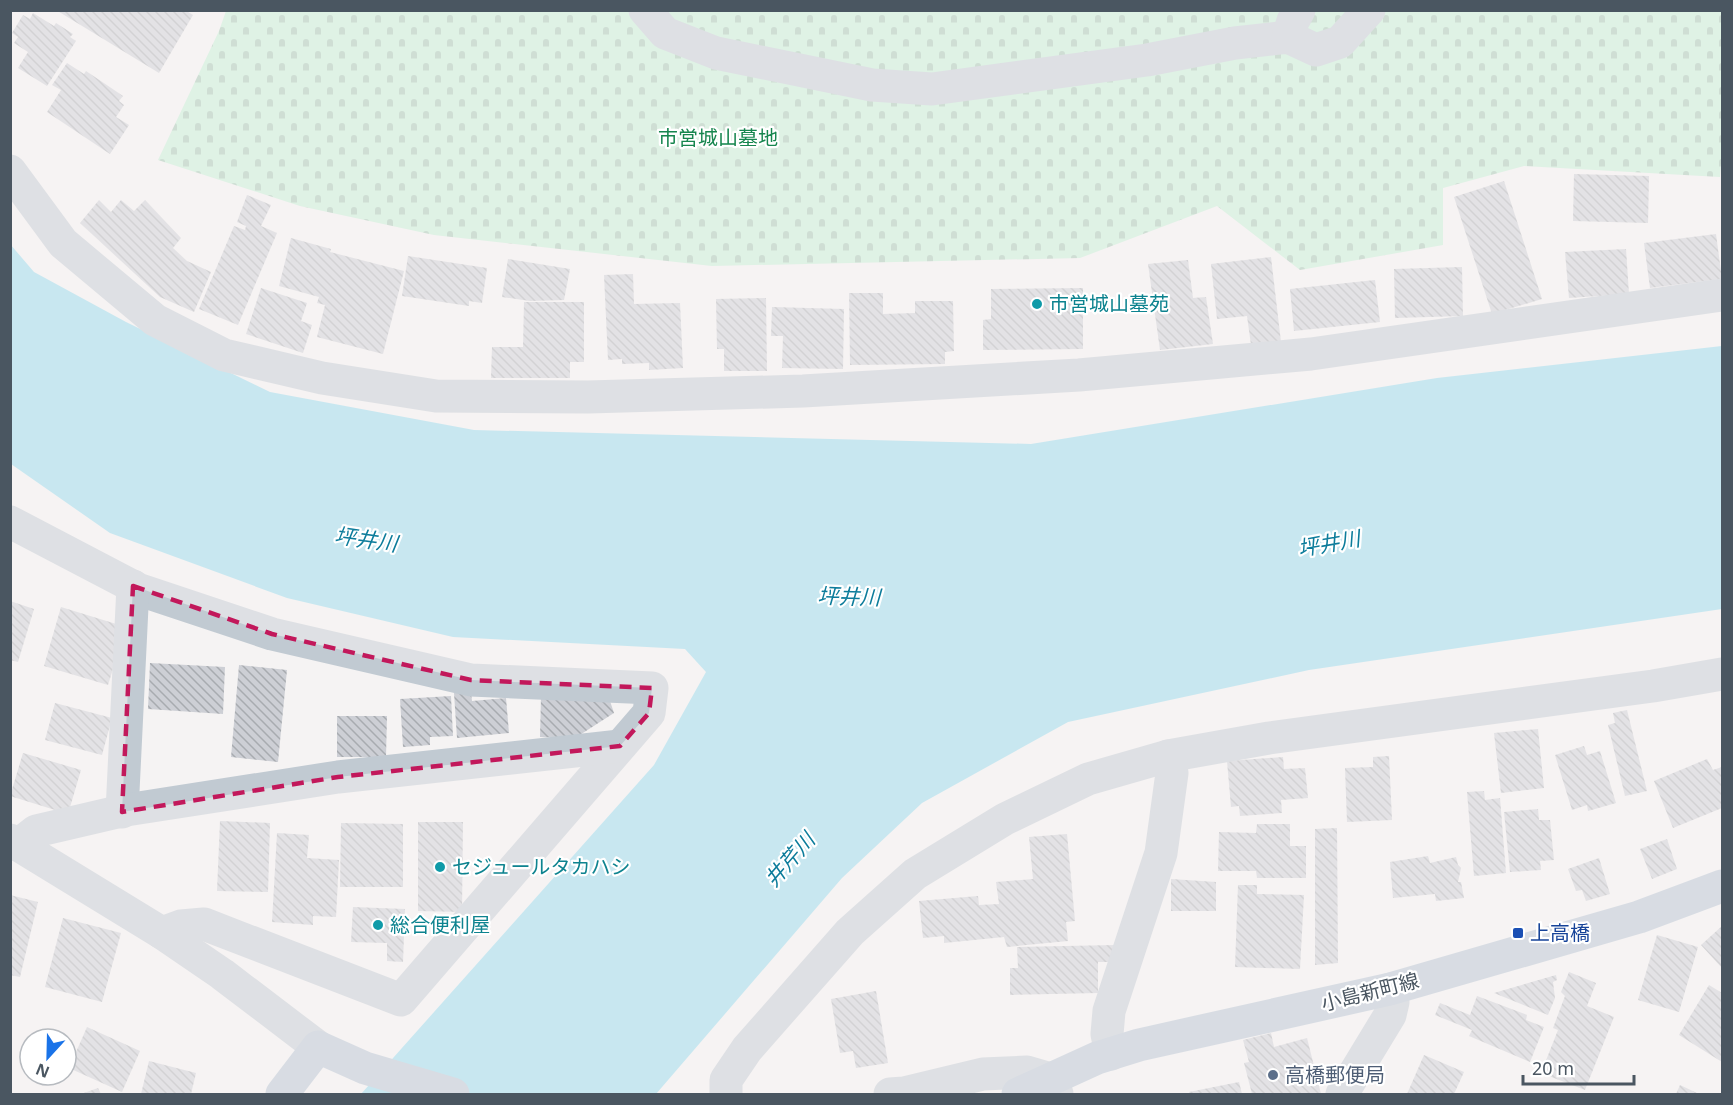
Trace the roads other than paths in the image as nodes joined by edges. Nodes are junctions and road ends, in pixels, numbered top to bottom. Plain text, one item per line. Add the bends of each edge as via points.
1 (645, 10) edge
2 (1369, 10) edge
3 (1294, 24) edge
4 (10, 171) edge
5 (1722, 295) edge
6 (10, 522) edge
7 (133, 586) junction
8 (1722, 674) edge
9 (620, 746) junction
10 (1168, 756) junction
11 (122, 812) junction
12 (14, 842) edge
13 (1722, 886) edge
14 (162, 933) junction
15 (1390, 989) junction
16 (318, 1047) junction
17 (1111, 1054) junction
18 (1054, 1087) edge
19 (282, 1095) edge
20 (453, 1095) edge
21 (726, 1095) edge
22 (890, 1095) edge
23 (1018, 1095) edge
24 (1342, 1095) edge

1 - 3 street via 665,33 716,53 872,85 932,89 1147,60 1235,43
2 - 3 street via 1340,42 1316,50
4 - 5 street via 63,243 156,320 224,356 322,378 436,396 588,397 803,391 1079,375 1311,354
6 - 7 street
7 - 9 street via 272,634 471,680 652,688 650,713
7 - 11 street
8 - 10 street via 1269,738
9 - 11 street via 338,777
9 - 14 street via 401,1000 204,924
10 - 17 street via 1172,773 1161,853 1109,1011 1107,1034
10 - 21 street via 1088,779 1005,819 915,874 850,932 747,1049 726,1080
11 - 12 street via 36,831
12 - 14 street
13 - 15 main road, 小島新町線 via 1639,916
14 - 16 street
15 - 17 main road, 小島新町線
15 - 24 street via 1390,1015
16 - 19 main road
16 - 20 main road via 365,1068
17 - 18 main road, 小島新町線 via 1097,1058
18 - 22 street via 1027,1072 983,1074
18 - 23 main road, 小島新町線

